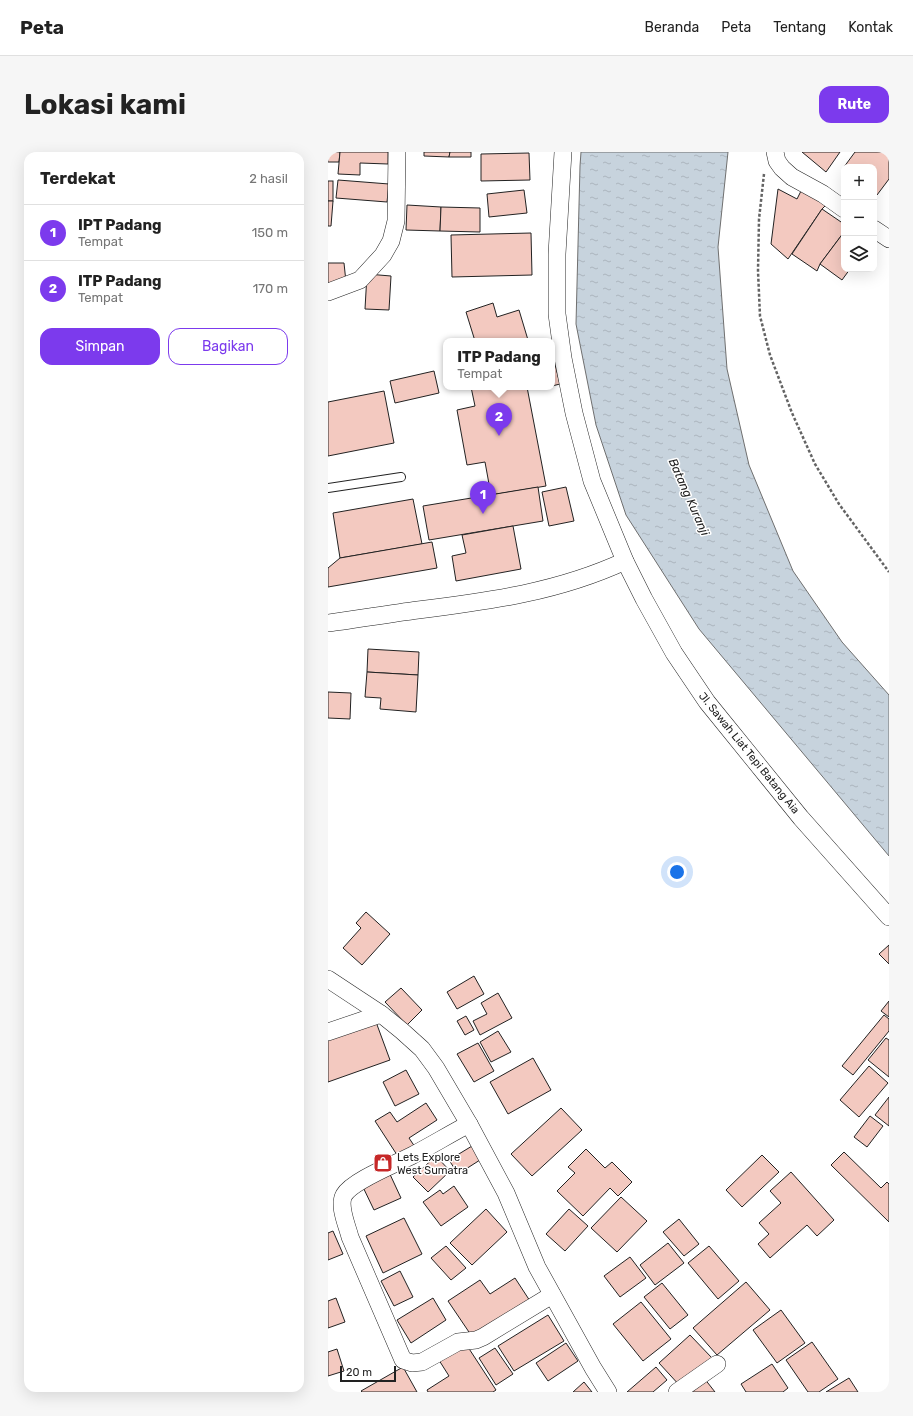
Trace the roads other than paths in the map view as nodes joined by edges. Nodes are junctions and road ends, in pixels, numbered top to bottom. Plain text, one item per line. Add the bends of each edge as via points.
1 (397, 152) edge
2 (562, 152) edge
3 (776, 152) edge
4 (841, 207) edge
5 (877, 231) edge
6 (889, 239) edge
7 (328, 292) edge
8 (401, 478) dead end
9 (328, 488) edge
10 (625, 561) junction
11 (328, 623) edge
12 (889, 918) edge
13 (328, 979) edge
14 (381, 1014) junction
15 (328, 1032) edge
16 (469, 1124) junction
17 (552, 1295) junction
18 (717, 1364) dead end
19 (608, 1392) edge
20 (677, 1392) edge

1 - 7 street via 396,221 391,241 383,255 360,280
2 - 10 street, Jl. Sawah Liat Tepi Batang Aia via 557,254 558,314 563,358 592,481
3 - 4 street via 777,161 792,177
5 - 6 street
8 - 9 lane
10 - 11 street via 550,589 508,598
10 - 12 street, Jl. Sawah Liat Tepi Batang Aia via 674,653 707,702 801,818
13 - 14 street
14 - 15 street
14 - 16 street via 422,1049
16 - 17 street via 506,1193 537,1267
16 - 17 street via 363,1180 350,1189 343,1200 350,1237 403,1360 412,1363 422,1362 458,1342 484,1337
17 - 19 street
18 - 20 street

